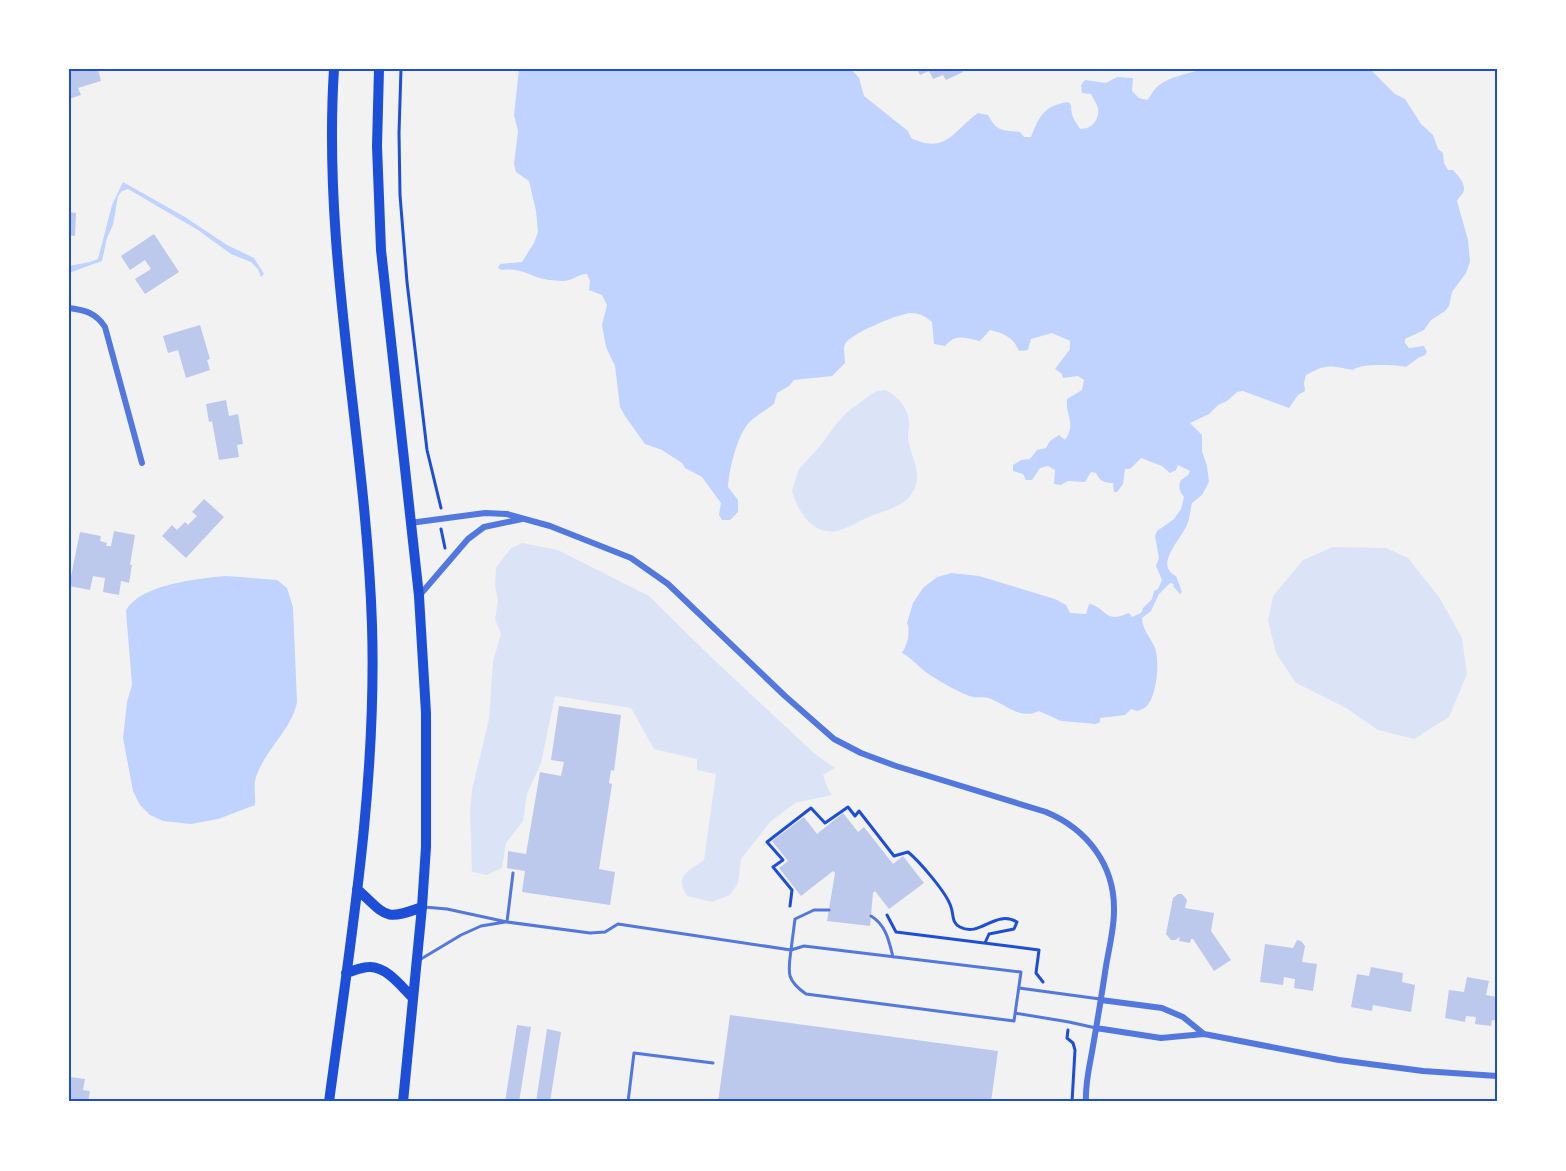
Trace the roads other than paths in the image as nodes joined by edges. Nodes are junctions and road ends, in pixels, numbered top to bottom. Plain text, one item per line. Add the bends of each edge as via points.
1 (334, 69) edge
2 (379, 69) edge
3 (69, 308) edge
4 (142, 463) dead end
5 (522, 519) junction
6 (410, 522) junction
7 (419, 596) junction
8 (513, 873) dead end
9 (357, 889) junction
10 (422, 907) junction
11 (829, 910) dead end
12 (871, 916) dead end
13 (507, 922) junction
14 (791, 950) junction
15 (892, 957) junction
16 (417, 961) junction
17 (346, 974) junction
18 (1019, 988) junction
19 (412, 997) junction
20 (1101, 999) junction
21 (1016, 1013) junction
22 (1096, 1029) junction
23 (1204, 1034) junction
24 (713, 1063) dead end
25 (1497, 1076) edge
26 (406, 1100) edge
27 (329, 1102) edge
28 (628, 1102) edge
29 (1086, 1102) edge

1 - 9 highway via 332,162 338,270 366,518 372,626 371,743
2 - 6 highway via 381,250
3 - 4 street via 84,309 105,327
5 - 6 street via 485,513
5 - 7 street via 484,527 468,539
5 - 20 street via 631,558 650,570 840,743 896,766 1046,812 1078,829 1100,855 1114,899
6 - 7 highway
7 - 10 highway via 427,788
8 - 13 lane
9 - 10 highway via 391,916
9 - 17 highway
10 - 13 lane
10 - 16 highway
11 - 14 lane via 814,910 795,919
12 - 15 lane via 886,931
13 - 14 lane via 590,933 605,932 618,924
13 - 16 lane via 482,926
14 - 15 lane via 804,946
14 - 21 lane via 788,973 794,985 806,994 1014,1021
15 - 18 lane via 1021,972
16 - 19 highway
17 - 19 highway via 376,967
17 - 27 highway
18 - 20 lane
18 - 21 lane
19 - 26 highway
20 - 22 street
20 - 23 street via 1162,1008 1183,1017
21 - 22 lane
22 - 23 street via 1161,1038
22 - 29 street
23 - 25 street via 1306,1055
24 - 28 lane via 634,1053

